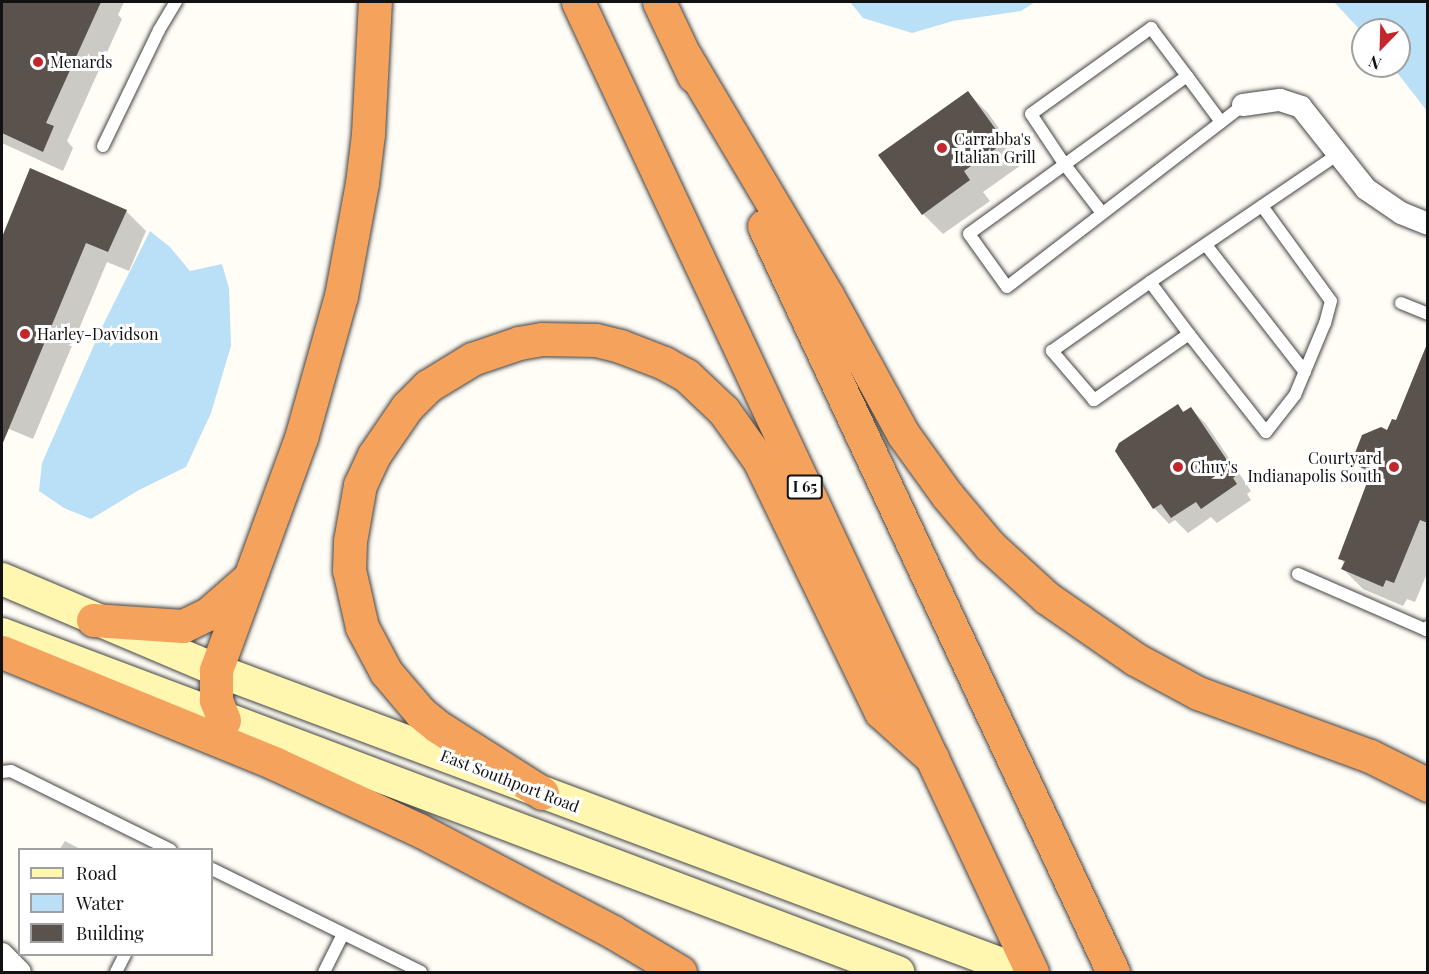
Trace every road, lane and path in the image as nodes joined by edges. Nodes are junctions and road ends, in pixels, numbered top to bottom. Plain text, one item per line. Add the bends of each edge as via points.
1 (176, 2) edge
2 (375, 2) edge
3 (578, 2) edge
4 (659, 2) edge
5 (685, 56) junction
6 (1187, 76) junction
7 (1243, 105) joint
8 (1221, 122) junction
9 (103, 146) dead end
10 (1338, 154) junction
11 (1065, 165) junction
12 (1262, 206) junction
13 (1102, 213) junction
14 (1428, 224) edge
15 (1206, 244) junction
16 (1150, 282) junction
17 (1401, 303) dead end
18 (1428, 314) edge
19 (1189, 334) junction
20 (1305, 372) junction
21 (1298, 574) dead end
22 (250, 578) junction
23 (2, 579) edge
24 (93, 620) junction
25 (1428, 627) edge
26 (2, 634) edge
27 (2, 652) edge
28 (216, 670) junction
29 (224, 720) junction
30 (932, 758) junction
31 (2, 772) edge
32 (1428, 785) edge
33 (542, 793) junction
34 (169, 848) edge
35 (213, 869) edge
36 (343, 934) junction
37 (2, 954) edge
38 (124, 956) edge
39 (20, 972) edge
40 (116, 972) edge
41 (324, 972) edge
42 (421, 972) edge
43 (680, 972) edge
44 (898, 972) edge
45 (1023, 972) edge
46 (1032, 972) edge
47 (1113, 972) edge

1 - 9 lane
2 - 22 highway via 368,134 341,296 315,395
3 - 30 highway, I 65
4 - 5 highway
5 - 32 highway via 827,295 903,434 990,546 1047,598 1135,659 1198,693 1370,756
5 - 47 highway
6 - 8 lane
6 - 11 lane
6 - 11 lane via 1151,28 1031,114
7 - 8 lane
7 - 10 street via 1280,100 1301,107
8 - 13 lane
10 - 12 lane
10 - 14 street via 1366,189 1401,213
11 - 13 lane
11 - 13 lane via 969,234 1007,287
12 - 15 lane
12 - 20 lane via 1331,301
15 - 16 lane
15 - 20 lane
16 - 19 lane
16 - 19 lane via 1052,351 1094,400
17 - 18 lane
19 - 20 lane via 1266,432 1295,395
21 - 25 lane via 1426,630
22 - 24 highway via 208,614 183,626
22 - 28 highway
23 - 24 main road, East Southport Road
24 - 28 main road, East Southport Road
26 - 29 main road
27 - 43 highway via 276,764 419,830 613,932
28 - 29 highway via 216,700
28 - 33 main road, East Southport Road
29 - 44 main road
30 - 33 highway via 881,712 759,460 724,411 686,375 653,359 596,340 542,339 472,359 428,386 406,407 374,455 360,485 350,541 350,570 362,627 386,672 420,712
30 - 46 highway, I 65
31 - 34 lane via 11,771
33 - 45 main road, East Southport Road
35 - 36 lane
36 - 41 lane
36 - 42 lane
37 - 39 street
38 - 40 lane

